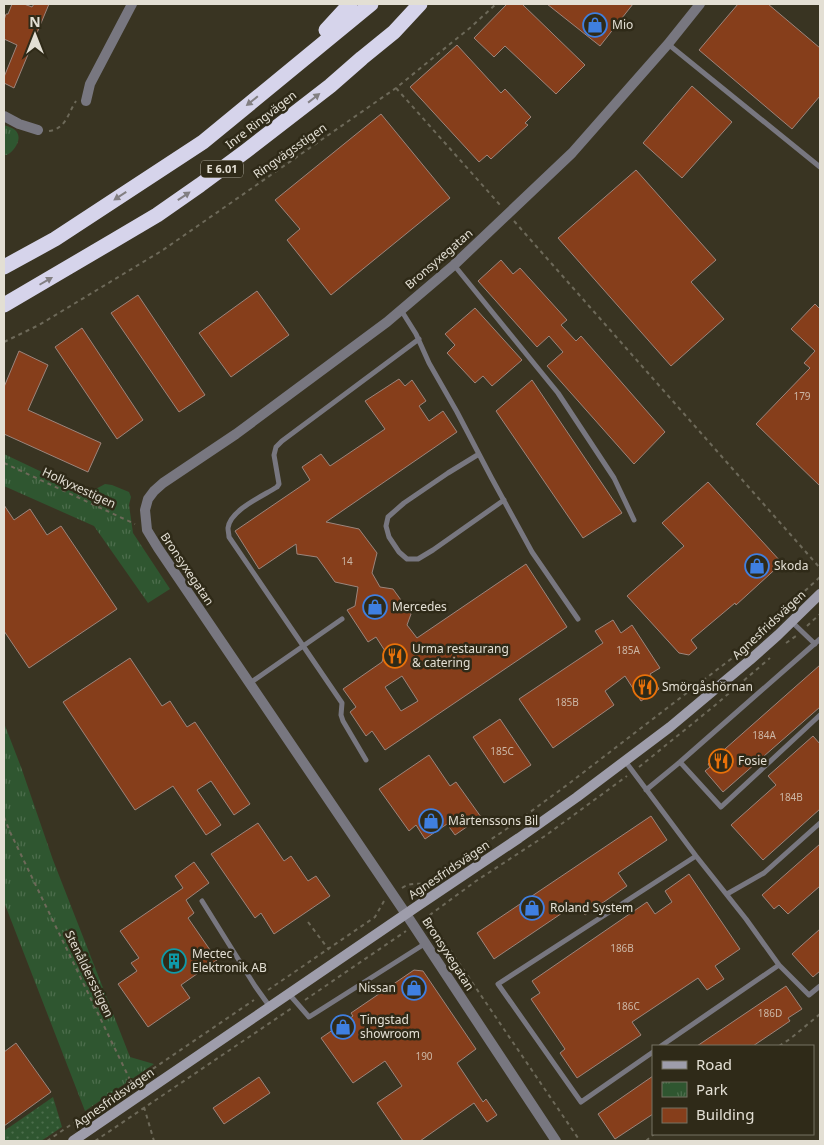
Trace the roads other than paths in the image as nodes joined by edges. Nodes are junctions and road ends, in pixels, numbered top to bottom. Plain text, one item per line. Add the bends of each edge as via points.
1 (132, 4) edge
2 (350, 4) edge
3 (371, 4) edge
4 (420, 4) edge
5 (430, 4) edge
6 (700, 4) edge
7 (394, 32) junction
8 (668, 44) junction
9 (292, 69) junction
10 (86, 101) dead end
11 (4, 116) edge
12 (38, 130) road end
13 (820, 167) edge
14 (454, 265) junction
15 (4, 267) edge
16 (4, 305) edge
17 (400, 310) junction
18 (419, 339) junction
19 (479, 454) junction
20 (504, 500) junction
21 (634, 520) dead end
22 (820, 594) edge
23 (342, 619) dead end
24 (578, 619) dead end
25 (792, 622) junction
26 (820, 639) edge
27 (814, 644) junction
28 (303, 646) junction
29 (250, 683) junction
30 (820, 715) edge
31 (366, 760) dead end
32 (625, 761) junction
33 (680, 762) junction
34 (646, 790) junction
35 (820, 823) edge
36 (696, 856) junction
37 (727, 894) junction
38 (202, 901) dead end
39 (406, 914) junction
40 (426, 943) junction
41 (779, 965) junction
42 (820, 986) edge
43 (289, 993) junction
44 (270, 1006) junction
45 (663, 1045) edge
46 (652, 1053) edge
47 (73, 1141) edge
48 (556, 1141) edge

1 - 10 street via 90,84
2 - 9 highway
3 - 9 highway, Inre Ringvägen / E 6.01
4 - 7 highway, Inre Ringvägen / E 6.01
5 - 7 highway
6 - 8 street, Bronsyxegatan
16 -> 7 highway, Inre Ringvägen / E 6.01 via 121,237 200,185
8 - 13 lane
8 - 14 street, Bronsyxegatan via 572,153
9 -> 15 highway, Inre Ringvägen / E 6.01 via 203,142 55,239
11 - 12 street
14 - 17 street, Bronsyxegatan
14 - 21 lane via 558,393 614,478
17 - 18 lane
17 - 29 street, Bronsyxegatan via 244,428 163,483 148,499 145,510 147,530
18 - 19 lane
18 - 28 lane via 282,441 274,456 279,484 239,510 231,519 229,536
19 - 20 lane
19 - 20 lane via 388,517 389,537 408,559 418,558
20 - 24 lane via 532,552
22 - 25 main road, Agnesfridsvägen
23 - 28 lane
25 - 27 lane
25 - 32 main road, Agnesfridsvägen via 670,727
26 - 27 lane
27 - 33 lane
28 - 29 lane
28 - 31 lane via 342,703 343,721
29 - 39 street, Bronsyxegatan
30 - 33 lane via 721,807
32 - 34 lane
32 - 39 main road, Agnesfridsvägen
33 - 34 lane
34 - 36 lane
35 - 37 lane via 764,873
36 - 37 lane
36 - 46 lane via 498,984 581,1102
37 - 41 lane
38 - 44 lane
39 - 40 street, Bronsyxegatan
39 - 43 main road, Agnesfridsvägen
40 - 43 lane via 309,1017
40 - 48 street, Bronsyxegatan
41 - 42 lane via 809,995
41 - 45 lane
43 - 44 main road, Agnesfridsvägen
44 - 47 main road, Agnesfridsvägen

